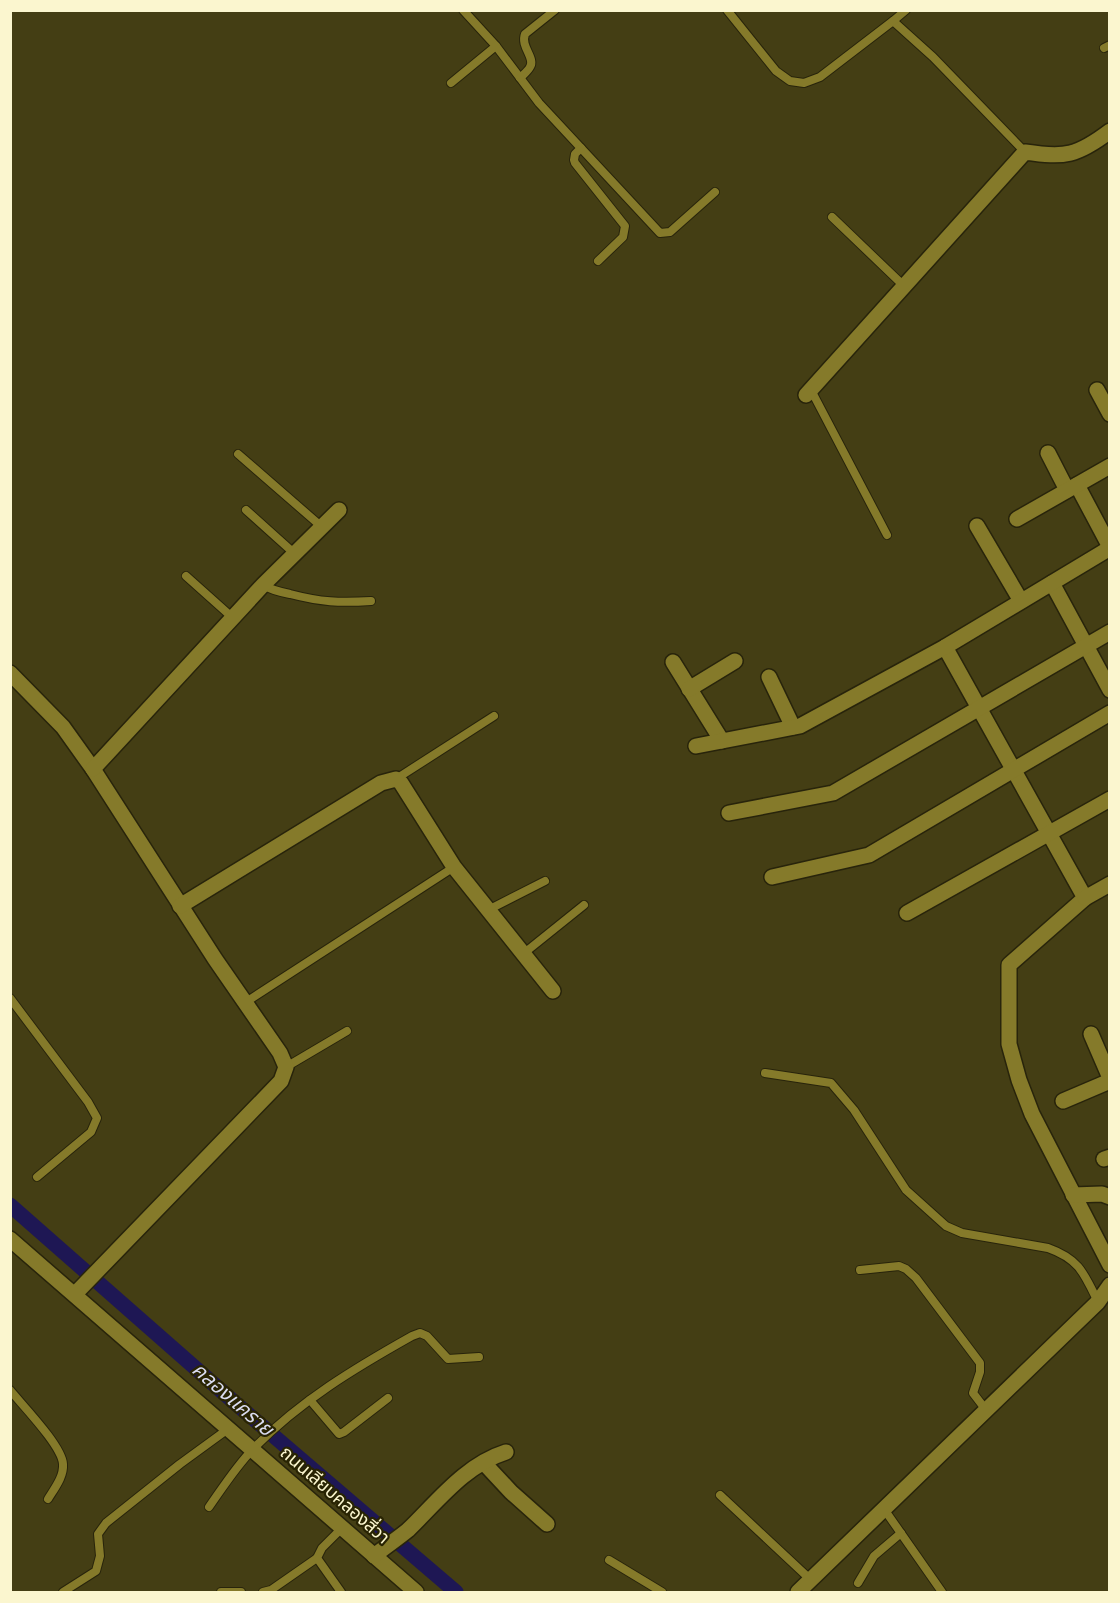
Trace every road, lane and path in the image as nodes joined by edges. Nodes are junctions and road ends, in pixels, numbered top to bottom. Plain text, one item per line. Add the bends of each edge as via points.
1 (463, 10) edge
2 (555, 10) edge
3 (727, 10) edge
4 (906, 10) edge
5 (894, 21) junction
6 (496, 46) junction
7 (520, 78) junction
8 (451, 83) dead end
9 (1110, 131) edge
10 (581, 148) junction
11 (1025, 152) junction
12 (715, 192) dead end
13 (832, 217) dead end
14 (598, 261) dead end
15 (904, 286) junction
16 (1097, 390) dead end
17 (808, 392) joint
18 (1110, 414) edge
19 (1048, 453) dead end
20 (238, 454) dead end
21 (1110, 465) edge
22 (1072, 488) junction
23 (246, 510) dead end
24 (339, 510) dead end
25 (1017, 519) dead end
26 (977, 526) dead end
27 (322, 527) junction
28 (887, 535) dead end
29 (1110, 547) edge
30 (295, 554) junction
31 (186, 576) dead end
32 (1052, 583) junction
33 (263, 585) junction
34 (371, 601) dead end
35 (1022, 602) junction
36 (233, 618) junction
37 (1110, 632) edge
38 (945, 646) junction
39 (1086, 646) junction
40 (735, 661) dead end
41 (673, 662) dead end
42 (10, 673) edge
43 (769, 677) dead end
44 (689, 689) junction
45 (1110, 690) edge
46 (980, 709) junction
47 (1110, 713) edge
48 (494, 716) dead end
49 (793, 727) junction
50 (722, 741) junction
51 (696, 746) dead end
52 (93, 769) junction
53 (1014, 770) junction
54 (396, 779) junction
55 (1110, 798) edge
56 (729, 813) dead end
57 (1049, 833) junction
58 (454, 867) junction
59 (772, 877) dead end
60 (545, 881) dead end
61 (1110, 884) edge
62 (1085, 898) junction
63 (584, 905) dead end
64 (180, 906) junction
65 (488, 910) junction
66 (907, 913) dead end
67 (523, 954) junction
68 (553, 991) dead end
69 (10, 998) edge
70 (246, 1002) junction
71 (347, 1031) dead end
72 (1092, 1034) dead end
73 (285, 1067) junction
74 (765, 1073) dead end
75 (1110, 1080) edge
76 (1063, 1101) dead end
77 (37, 1177) dead end
78 (1073, 1195) junction
79 (1110, 1197) edge
80 (10, 1239) edge
81 (1110, 1265) edge
82 (860, 1270) dead end
83 (1110, 1285) edge
84 (75, 1294) junction
85 (1098, 1302) junction
86 (479, 1357) dead end
87 (10, 1390) edge
88 (388, 1398) dead end
89 (310, 1400) junction
90 (986, 1410) junction
91 (228, 1430) junction
92 (252, 1449) junction
93 (507, 1452) dead end
94 (484, 1463) junction
95 (720, 1495) dead end
96 (48, 1499) dead end
97 (209, 1507) dead end
98 (884, 1509) junction
99 (547, 1524) dead end
100 (342, 1528) junction
101 (901, 1533) junction
102 (374, 1556) junction
103 (318, 1558) junction
104 (609, 1560) dead end
105 (811, 1580) junction
106 (858, 1583) dead end
107 (63, 1593) edge
108 (221, 1593) edge
109 (241, 1593) edge
110 (263, 1593) edge
111 (341, 1593) edge
112 (416, 1593) edge
113 (662, 1593) edge
114 (798, 1593) edge
115 (942, 1593) edge

1 - 6 lane
2 - 7 lane via 525,34 524,44 532,62
3 - 5 lane via 776,71 790,81 804,83 820,77
4 - 5 lane
5 - 11 lane
6 - 7 lane
6 - 8 lane
7 - 10 lane
9 - 11 street via 1074,154
10 - 12 lane via 660,233 670,232
10 - 14 lane via 575,154 575,164 625,226 623,237
11 - 15 street
13 - 15 lane
15 - 17 street
16 - 18 street
17 - 28 lane
19 - 22 street
20 - 27 lane
21 - 22 street
22 - 25 street
22 - 29 street
23 - 30 lane
24 - 27 street
26 - 35 street
27 - 30 street
29 - 32 street
30 - 33 street
31 - 36 lane
32 - 35 street
32 - 39 street
33 - 34 lane via 318,602
33 - 36 street
35 - 38 street
36 - 52 street
37 - 39 street
38 - 46 street
38 - 49 street
39 - 45 street
39 - 46 street
40 - 44 street
41 - 44 street
42 - 52 street via 63,727
43 - 49 street
44 - 50 street
46 - 53 street
46 - 56 street via 833,793
47 - 53 street
48 - 54 lane
49 - 50 street
50 - 51 street
52 - 64 street
53 - 57 street
53 - 59 street via 869,855
54 - 58 street
54 - 64 street via 381,783
55 - 57 street
57 - 62 street
57 - 66 street
58 - 65 street
58 - 70 lane
60 - 65 lane
61 - 62 street
62 - 78 street via 1009,965 1009,1044 1032,1114
63 - 67 lane
64 - 70 street
65 - 67 street
67 - 68 street
69 - 77 lane via 97,1118 91,1132
70 - 73 street
71 - 73 lane
72 - 75 street
73 - 84 street via 281,1081
74 - 85 lane via 831,1083 854,1110 906,1190 940,1221 962,1233 1048,1248 1071,1258
75 - 76 street
78 - 79 street
78 - 81 street
80 - 84 street, ถนนเลียบคลองสี่วา
82 - 90 lane via 899,1266 916,1278 980,1363 973,1393
83 - 85 street
84 - 91 street, ถนนเลียบคลองสี่วา
85 - 90 street
86 - 89 lane via 448,1359 427,1336 420,1334 352,1370
87 - 96 lane via 59,1450 64,1465
88 - 89 lane via 339,1434
89 - 92 lane
90 - 98 street
91 - 92 street, ถนนเลียบคลองสี่วา
91 - 107 lane via 106,1523 98,1534 100,1556 96,1571
92 - 97 lane
92 - 100 street, ถนนเลียบคลองสี่วา
93 - 94 street
94 - 99 street
94 - 102 street via 468,1472 406,1532
95 - 105 lane
98 - 101 lane
98 - 105 street
100 - 102 street, ถนนเลียบคลองสี่วา
100 - 103 lane via 322,1548
101 - 106 lane via 874,1556
101 - 115 lane
102 - 112 street, ถนนเลียบคลองสี่วา
103 - 110 lane
103 - 111 lane
104 - 113 lane
105 - 114 street
108 - 109 lane

